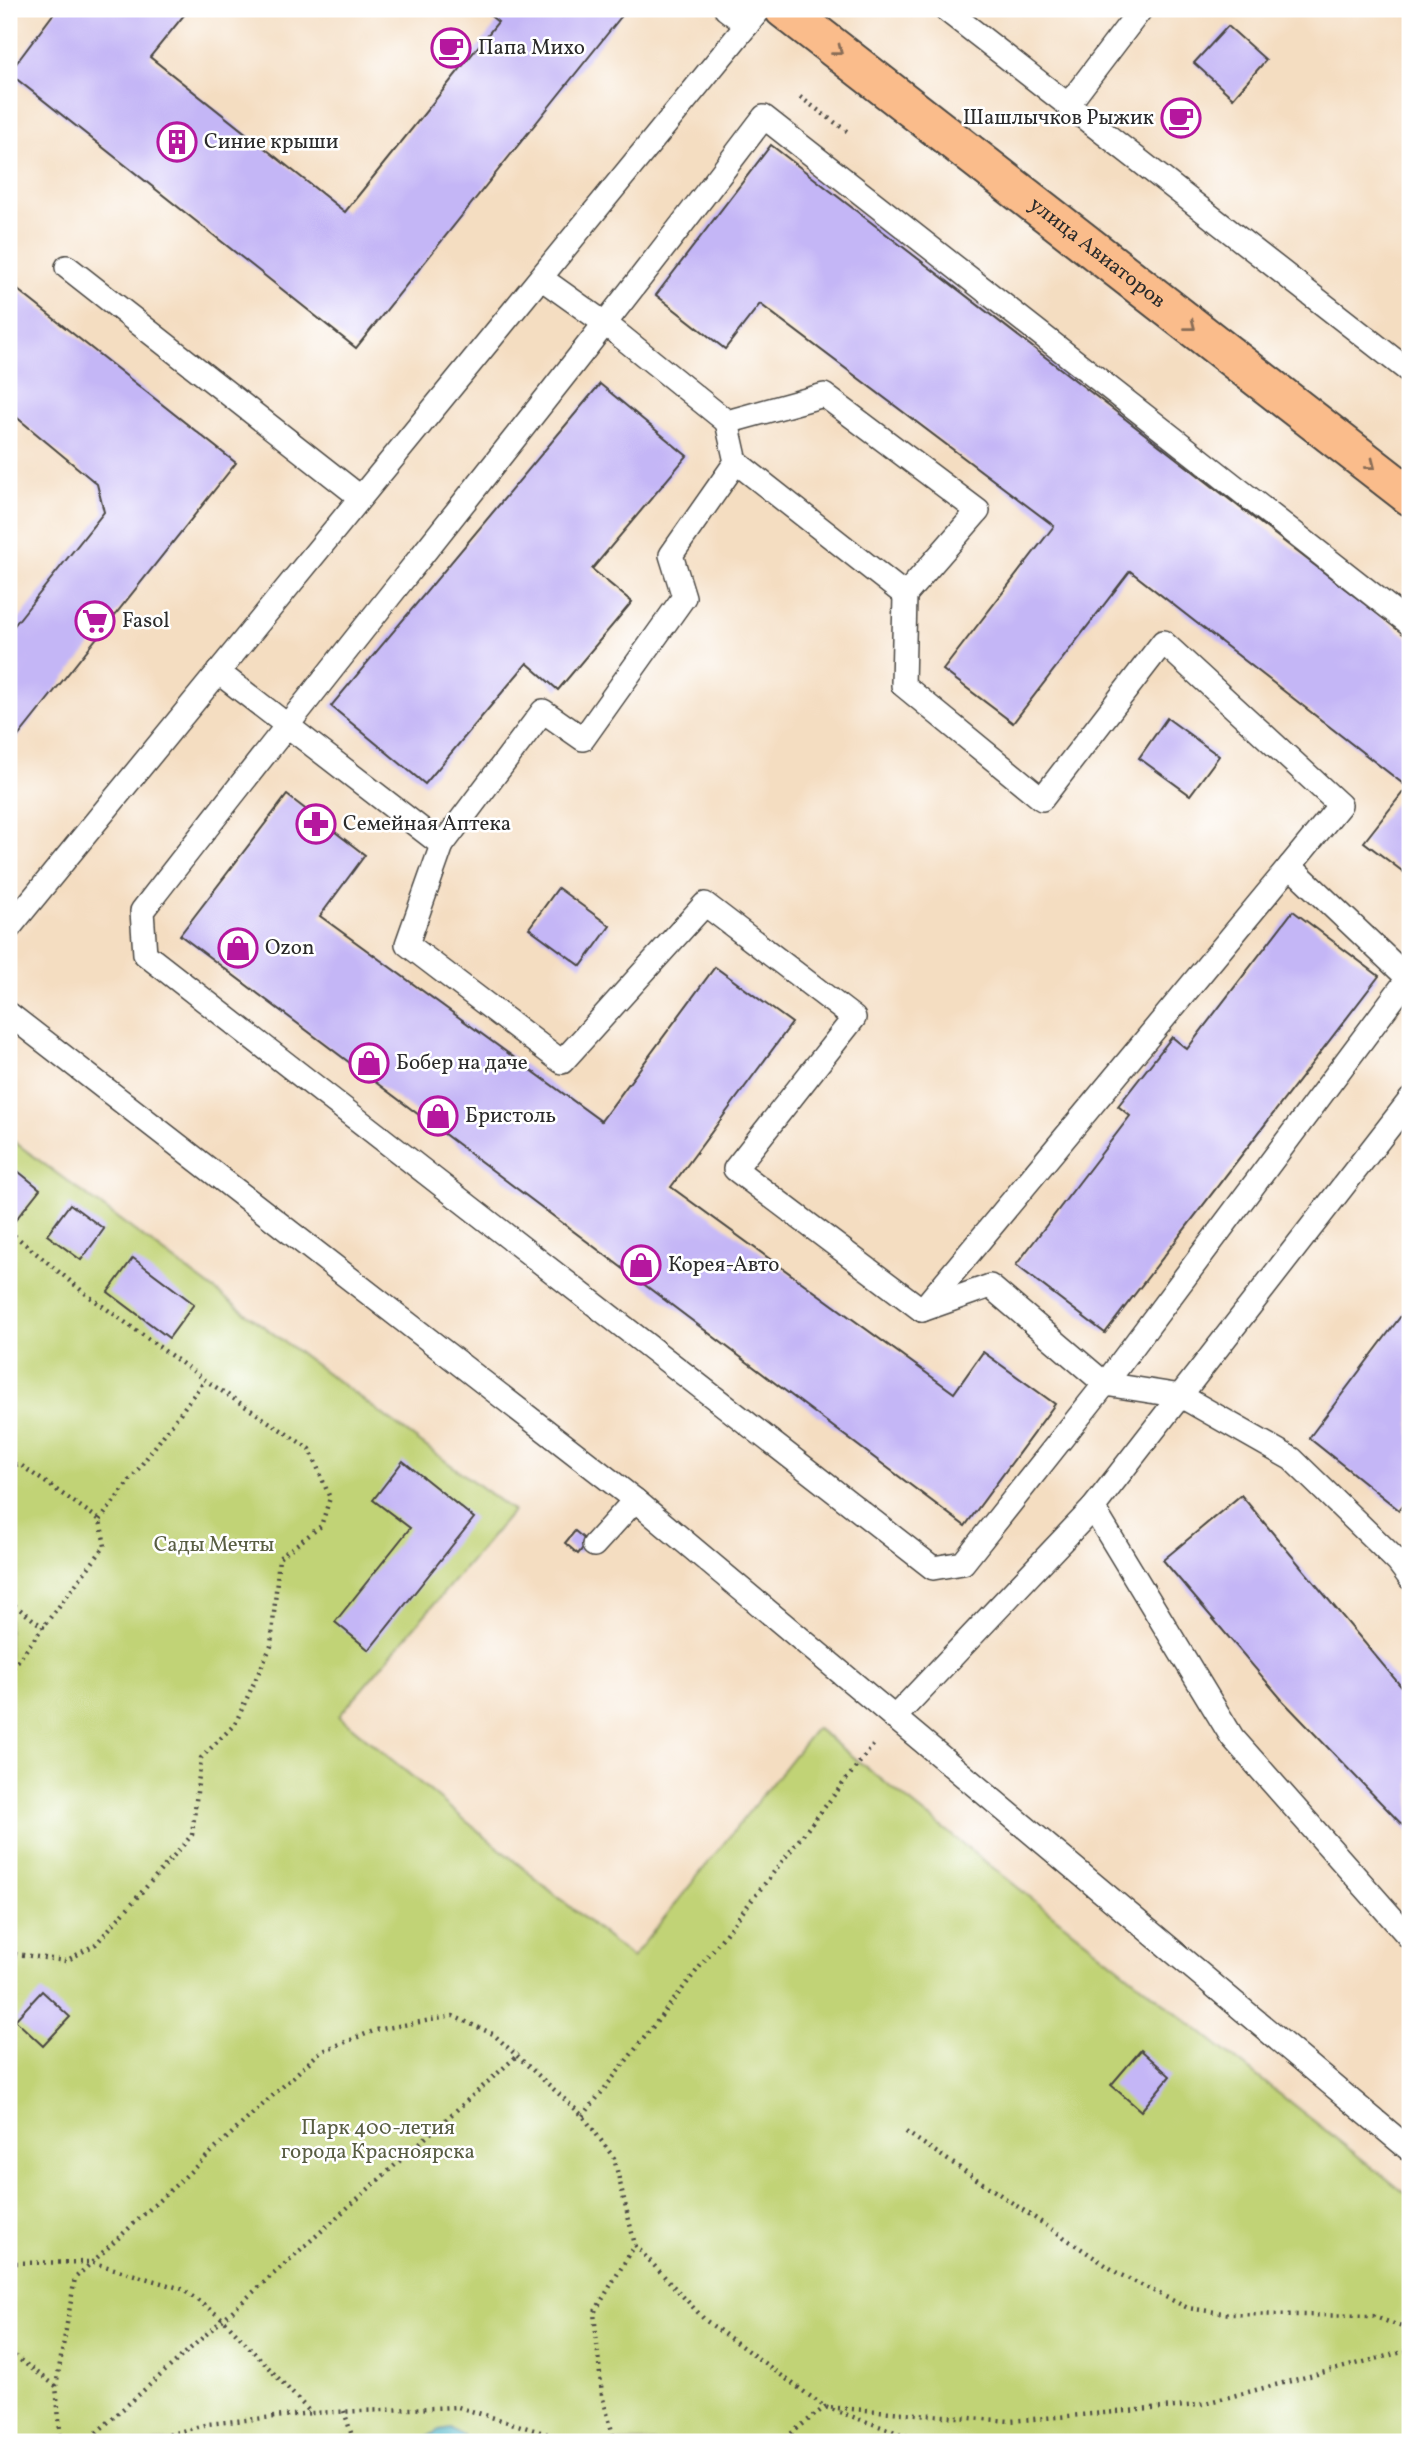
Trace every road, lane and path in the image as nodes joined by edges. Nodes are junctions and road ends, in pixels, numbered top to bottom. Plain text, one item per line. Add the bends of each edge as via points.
1 (726, 9) edge
2 (784, 9) edge
3 (945, 9) edge
4 (1141, 9) edge
5 (753, 17) edge
6 (800, 97) dead end
7 (1068, 105) junction
8 (848, 132) dead end
9 (67, 267) dead end
10 (541, 278) junction
11 (607, 325) junction
12 (1410, 372) edge
13 (727, 422) junction
14 (736, 462) junction
15 (1410, 496) edge
16 (360, 497) junction
17 (905, 595) junction
18 (1410, 624) edge
19 (218, 672) junction
20 (287, 724) junction
21 (442, 845) junction
22 (1290, 866) junction
23 (9, 929) edge
24 (1410, 978) edge
25 (9, 1014) edge
26 (1410, 1100) edge
27 (9, 1231) edge
28 (922, 1310) junction
29 (205, 1380) junction
30 (1105, 1384) junction
31 (1181, 1396) junction
32 (9, 1467) edge
33 (635, 1500) junction
34 (1093, 1508) junction
35 (100, 1520) junction
36 (594, 1545) dead end
37 (1406, 1563) edge
38 (9, 1601) edge
39 (43, 1627) junction
40 (9, 1673) edge
41 (894, 1718) junction
42 (1410, 1938) edge
43 (9, 1953) edge
44 (16, 1955) junction
45 (9, 1963) edge
46 (519, 2054) junction
47 (583, 2116) junction
48 (905, 2132) dead end
49 (1410, 2150) edge
50 (635, 2245) junction
51 (91, 2262) junction
52 (9, 2263) edge
53 (223, 2319) junction
54 (1410, 2330) edge
55 (1410, 2350) edge
56 (9, 2352) edge
57 (56, 2386) junction
58 (825, 2407) junction
59 (344, 2411) junction
60 (312, 2413) junction
61 (61, 2442) edge
62 (86, 2442) edge
63 (142, 2442) edge
64 (354, 2442) edge
65 (574, 2442) edge
66 (615, 2442) edge
67 (780, 2442) edge
68 (924, 2442) edge

1 - 5 lane
2 -> 15 main road, улица Авиаторов
3 - 7 lane
4 - 7 lane
5 - 10 lane
6 - 8 path
7 - 12 lane
9 - 16 lane
10 - 11 lane
10 - 16 lane
11 - 13 lane
11 - 18 lane via 764,117
11 - 20 lane
13 - 14 lane
13 - 17 lane via 824,395 978,510
14 - 17 lane
14 - 21 lane via 671,555 684,597 583,739 543,711
16 - 19 lane
17 - 22 lane via 903,685 1042,799 1163,642 1340,805
19 - 20 lane
19 - 23 lane
20 - 21 lane
20 - 30 lane via 142,911 145,954 933,1568 963,1563
21 - 28 lane via 407,944 562,1062 705,904 854,1018 735,1169
22 - 24 lane
22 - 28 lane
24 - 30 lane
25 - 33 lane
26 - 31 lane
27 - 29 path via 86,1294
28 - 30 lane via 990,1286
29 - 35 path
29 - 44 path via 310,1449 330,1498 321,1526 279,1558 271,1646 235,1724 201,1758 192,1835 96,1944 66,1961
30 - 31 lane
31 - 34 lane
31 - 37 lane via 1292,1460
32 - 35 path via 19,1464
33 - 36 lane
33 - 41 lane
34 - 41 lane
34 - 42 lane via 1233,1737
35 - 39 path via 105,1546
38 - 39 path
39 - 40 path
41 - 47 path
41 - 49 lane
43 - 44 path
44 - 45 path
46 - 47 path
46 - 51 path via 493,2034 453,2016 376,2030 320,2053
46 - 53 path
47 - 50 path via 614,2158
48 - 54 path via 1119,2274 1188,2308 1230,2314 1373,2316
50 - 58 path via 705,2320
50 - 66 path via 594,2313 601,2395
51 - 52 path
51 - 53 path via 182,2289
51 - 57 path via 75,2278
53 - 60 path
53 - 62 path
55 - 58 path via 1198,2404 1010,2421
56 - 57 path
57 - 61 path
58 - 67 path
58 - 68 path
59 - 60 path
59 - 64 path
59 - 65 path via 458,2407
60 - 63 path via 208,2424

